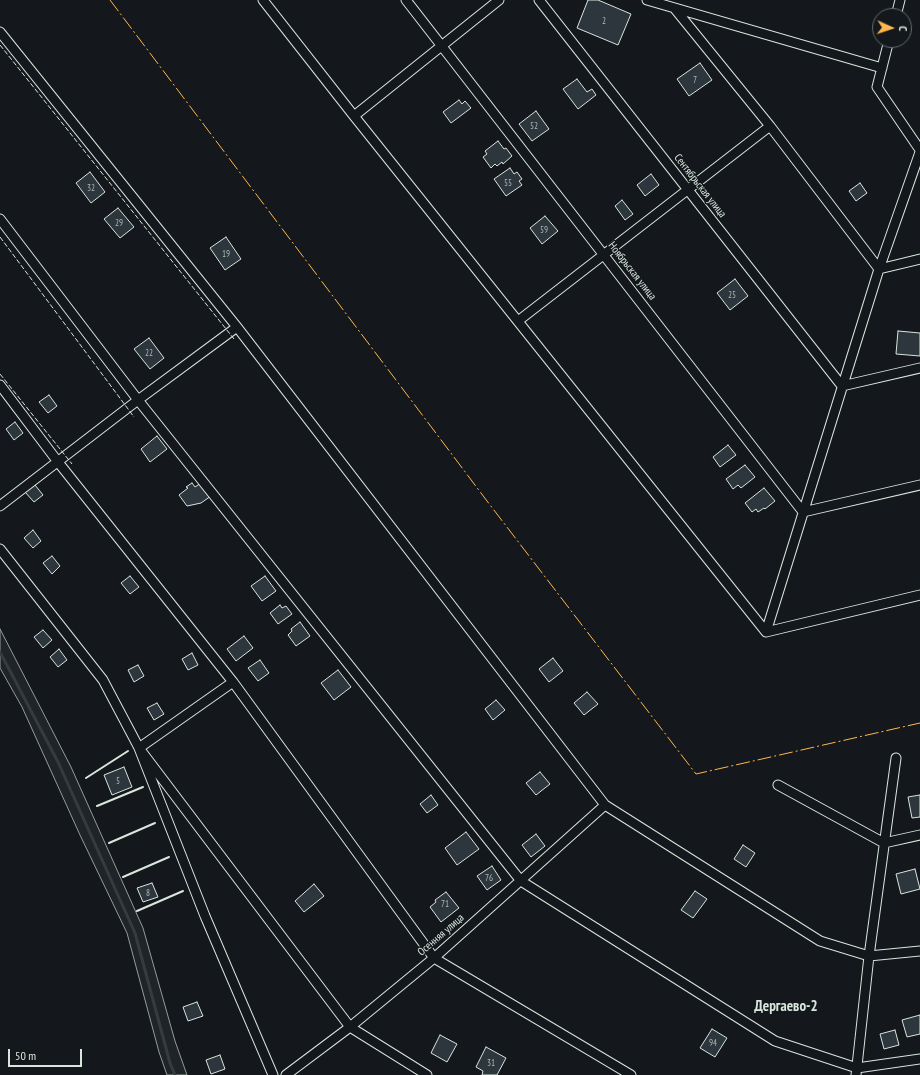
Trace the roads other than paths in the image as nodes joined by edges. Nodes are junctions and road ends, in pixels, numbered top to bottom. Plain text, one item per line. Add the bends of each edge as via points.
1 (263, 0) edge
2 (406, 0) edge
3 (499, 0) edge
4 (539, 0) edge
5 (647, 0) edge
6 (675, 9) junction
7 (0, 32) edge
8 (442, 46) junction
9 (887, 48) edge
10 (882, 68) junction
11 (354, 116) junction
12 (770, 126) junction
13 (920, 151) edge
14 (688, 189) junction
15 (0, 219) edge
16 (604, 254) junction
17 (920, 259) edge
18 (879, 269) junction
19 (518, 321) junction
20 (237, 327) junction
21 (920, 368) edge
22 (0, 385) edge
23 (842, 386) junction
24 (138, 400) junction
25 (58, 462) junction
26 (920, 485) edge
27 (0, 506) edge
28 (803, 512) junction
29 (0, 549) edge
30 (920, 595) edge
31 (766, 632) junction
32 (232, 682) junction
33 (139, 748) junction
34 (896, 758) dead end
35 (778, 785) dead end
36 (605, 806) junction
37 (920, 835) edge
38 (884, 843) junction
39 (521, 881) junction
40 (920, 951) edge
41 (869, 956) junction
42 (434, 958) junction
43 (350, 1027) junction
44 (920, 1059) edge
45 (857, 1071) edge
46 (273, 1075) edge
47 (286, 1075) edge
48 (427, 1075) edge
49 (631, 1075) edge

1 - 11 street
2 - 8 street, Ноябрьская улица
3 - 8 street
4 - 14 street, Сентябрьская улица
5 - 6 street
6 - 10 street
6 - 12 street
7 - 20 street
8 - 11 street
8 - 16 street, Ноябрьская улица
9 - 10 street
10 - 13 street via 877,87
11 - 19 street
12 - 14 street
12 - 18 street
13 - 18 street
14 - 16 street
14 - 23 street, Сентябрьская улица
15 - 24 street
16 - 19 street
16 - 28 street, Ноябрьская улица
17 - 18 street
18 - 23 street
19 - 31 street
20 - 24 street
20 - 36 street
21 - 23 street
22 - 25 street
23 - 28 street
24 - 25 street
24 - 39 street
25 - 27 street
25 - 32 street
26 - 28 street
28 - 31 street
29 - 33 street via 103,680
30 - 31 street
32 - 33 street
32 - 42 street
33 - 43 street
33 - 46 street via 205,916
34 - 38 street
35 - 38 street
36 - 39 street, Осенняя улица
36 - 41 street via 820,941
37 - 38 street
38 - 41 street
39 - 42 street, Осенняя улица
39 - 45 street via 776,1041
40 - 41 street
41 - 45 street
42 - 43 street, Осенняя улица
42 - 49 street
43 - 47 street, Осенняя улица
43 - 48 street
44 - 45 street

